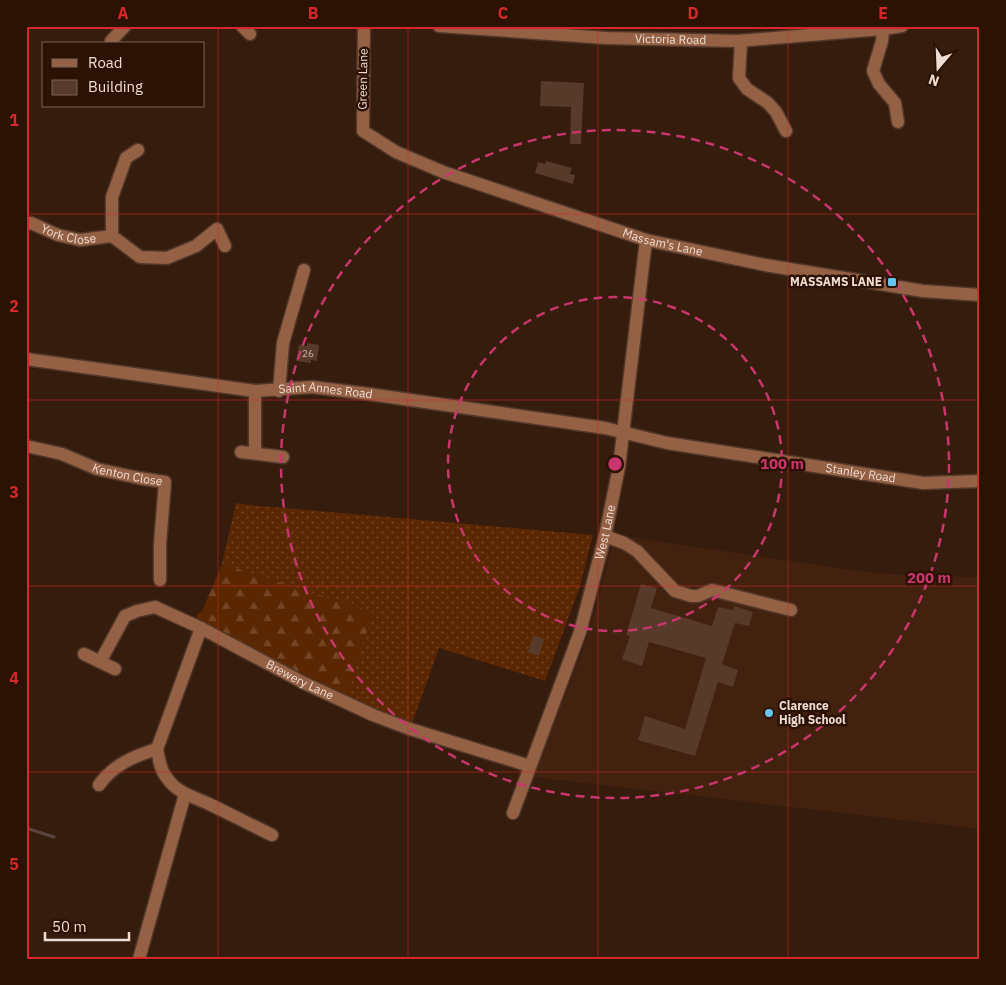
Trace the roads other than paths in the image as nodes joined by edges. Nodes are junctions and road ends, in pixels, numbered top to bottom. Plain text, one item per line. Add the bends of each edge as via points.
1 (126, 26) edge
2 (364, 26) edge
3 (439, 26) edge
4 (902, 26) edge
5 (884, 29) junction
6 (111, 41) dead end
7 (741, 41) junction
8 (898, 122) dead end
9 (363, 131) joint
10 (786, 131) dead end
11 (138, 150) dead end
12 (26, 224) edge
13 (112, 236) junction
14 (646, 240) junction
15 (225, 246) dead end
16 (304, 270) dead end
17 (980, 295) edge
18 (26, 359) edge
19 (255, 391) junction
20 (279, 391) junction
21 (624, 433) junction
22 (26, 446) edge
23 (241, 452) dead end
24 (255, 453) junction
25 (283, 457) dead end
26 (980, 481) edge
27 (605, 536) junction
28 (160, 580) dead end
29 (792, 610) dead end
30 (201, 628) junction
31 (84, 654) dead end
32 (100, 662) junction
33 (115, 669) dead end
34 (157, 749) junction
35 (530, 766) junction
36 (99, 785) dead end
37 (185, 794) junction
38 (513, 813) dead end
39 (272, 835) dead end
40 (139, 959) edge

1 - 6 street
2 - 9 street, Green Lane
3 - 7 street, Victoria Road via 606,38
4 - 5 street, Victoria Road
5 - 7 street, Victoria Road
5 - 8 street via 873,71 895,103
7 - 10 street via 739,78 747,89 776,112
9 - 14 street, Massam's Lane via 396,152 443,172
11 - 13 street, York Close via 121,154 112,197
12 - 13 street, York Close via 80,240
13 - 15 street, York Close via 140,256 167,258 196,246 217,229
14 - 17 street, Massam's Lane via 765,265 923,291
14 - 21 street, West Lane
16 - 20 street via 283,343
18 - 19 street, Saint Annes Road
19 - 20 street, Saint Annes Road
19 - 24 street
20 - 21 street, Saint Annes Road via 312,387
21 - 26 street, Stanley Road via 760,459 923,483
21 - 27 street, West Lane
22 - 28 street, Kenton Close via 62,454 97,468 165,482
23 - 24 street
24 - 25 street
27 - 29 street via 637,551 675,591 698,596 712,590
27 - 35 street, West Lane via 580,632
30 - 32 street, Brewery Lane via 155,607 137,611 125,616
30 - 34 street
30 - 35 street, Brewery Lane via 304,683 373,715
31 - 32 street
32 - 33 street
34 - 36 street via 130,758 107,774
34 - 37 street via 166,778
35 - 38 street, West Lane
37 - 39 street
37 - 40 street

